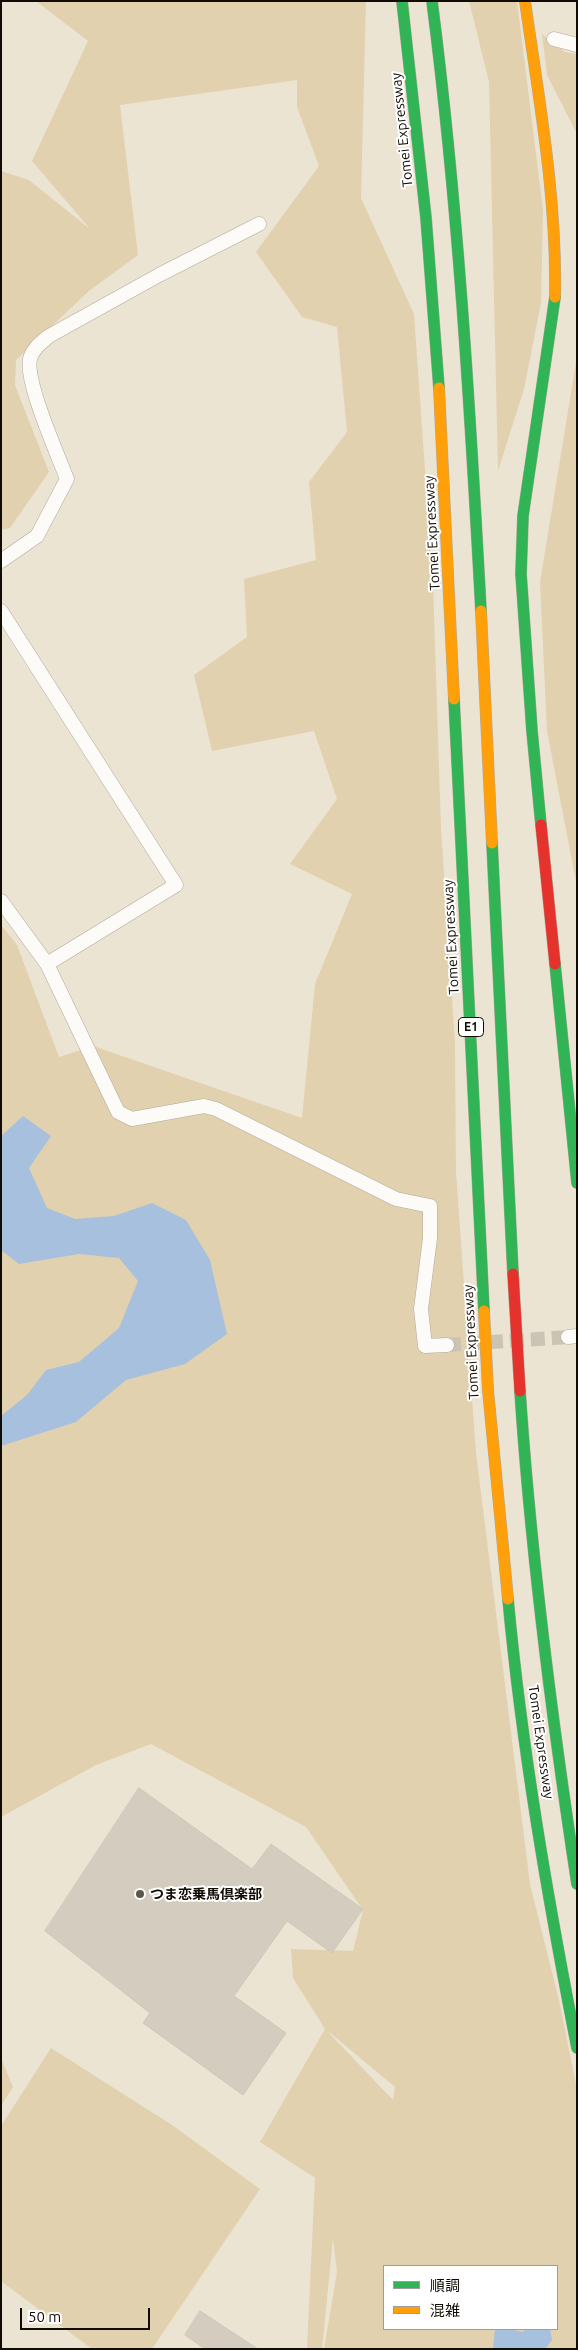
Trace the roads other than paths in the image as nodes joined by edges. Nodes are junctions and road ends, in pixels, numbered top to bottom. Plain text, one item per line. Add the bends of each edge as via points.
1 (402, 1) edge
2 (432, 1) edge
3 (525, 1) edge
4 (554, 39) dead end
5 (577, 45) edge
6 (259, 224) dead end
7 (1, 561) edge
8 (1, 611) edge
9 (1, 901) edge
10 (47, 964) junction
11 (577, 1183) edge
12 (447, 1345) tunnel mouth
13 (577, 1884) edge
14 (577, 2048) edge

1 - 14 main road, Tomei Expressway / E1 via 426,218 440,402 488,1390 508,1603 526,1749 551,1917
2 - 13 main road, Tomei Expressway / E1 via 456,214 479,564 519,1388 538,1600 555,1745
3 - 11 main road via 553,198 556,258 555,308 524,516 521,574 533,741
4 - 5 street
6 - 7 street via 56,332 35,349 30,359 33,386 67,479 37,536
8 - 10 street via 176,885
9 - 10 street
10 - 12 street via 118,1112 132,1119 204,1106 216,1109 396,1199 430,1206 430,1238 421,1309 425,1346

